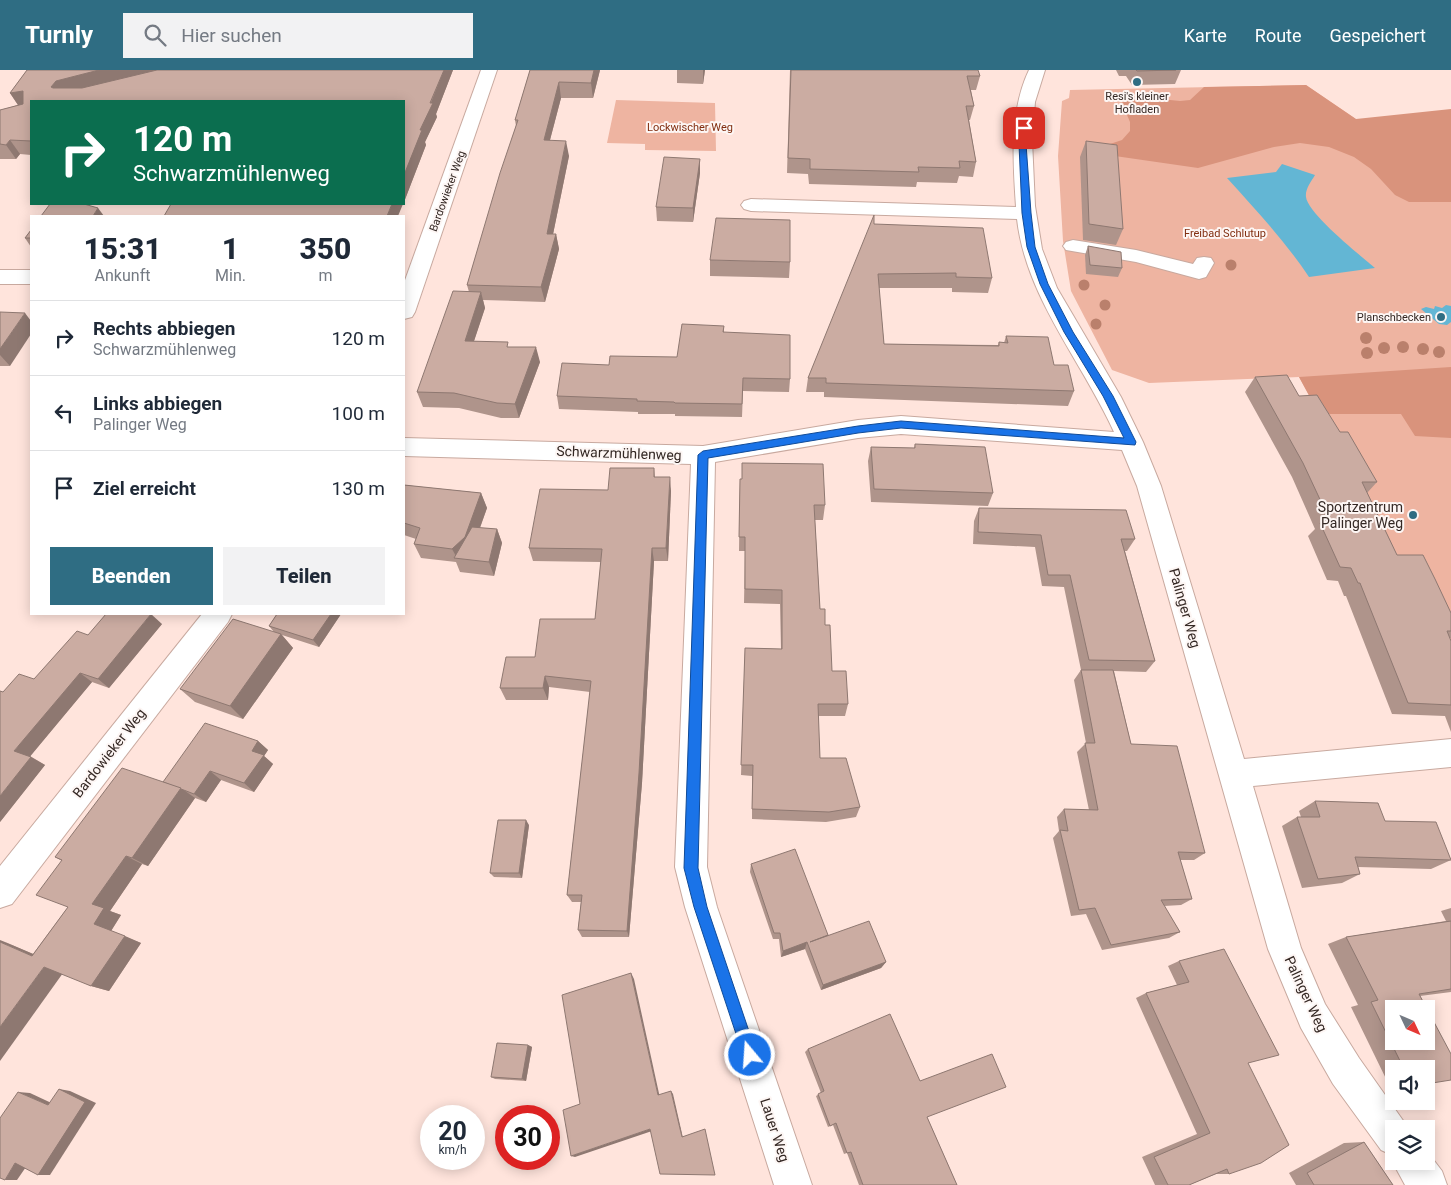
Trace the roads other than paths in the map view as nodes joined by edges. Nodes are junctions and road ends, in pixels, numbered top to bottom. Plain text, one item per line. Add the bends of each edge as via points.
1 (489, 70) edge
2 (1037, 70) edge
3 (751, 205) dead end
4 (1026, 213) junction
5 (1073, 246) dead end
6 (1204, 264) dead end
7 (0, 277) edge
8 (30, 278) edge
9 (408, 287) edge
10 (405, 306) edge
11 (1131, 442) junction
12 (405, 447) edge
13 (703, 455) junction
14 (217, 615) edge
15 (1451, 753) edge
16 (1234, 774) junction
17 (0, 892) edge
18 (1385, 1125) edge
19 (1417, 1170) edge
20 (793, 1185) edge
21 (1428, 1185) edge

1 - 9 street, Bardowieker Weg
2 - 4 street, Palinger Weg via 1031,81 1022,144
3 - 4 street
4 - 11 street, Palinger Weg via 1031,247 1044,284
5 - 6 street via 1100,249 1199,272
7 - 8 street
9 - 10 street, Bardowieker Weg
11 - 13 street, Schwarzmühlenweg via 901,425
11 - 16 street, Palinger Weg via 1149,486
12 - 13 street, Schwarzmühlenweg
13 - 20 street, Lauer Weg via 691,868
14 - 17 street, Bardowieker Weg
15 - 16 street
16 - 18 street, Palinger Weg via 1285,949 1312,1016
19 - 21 street

